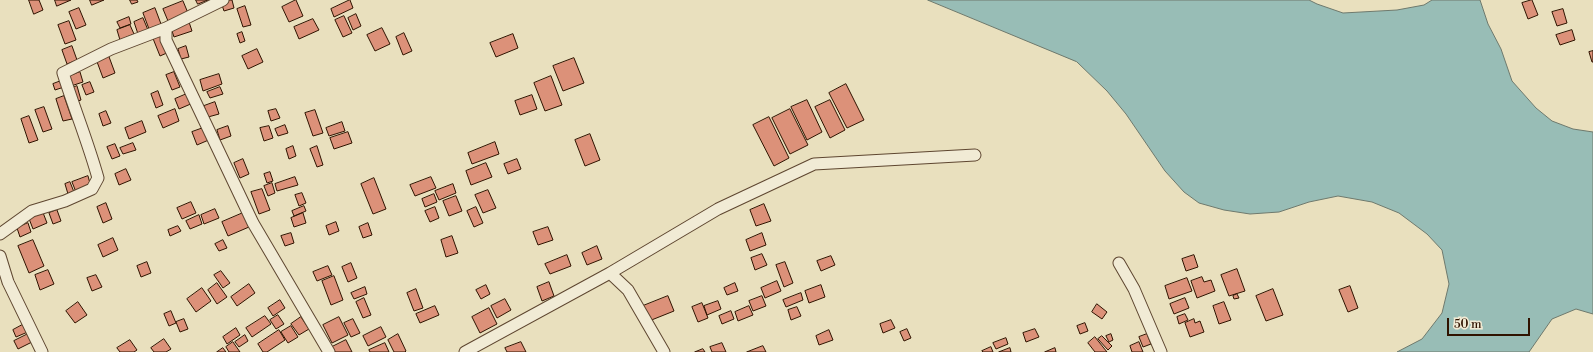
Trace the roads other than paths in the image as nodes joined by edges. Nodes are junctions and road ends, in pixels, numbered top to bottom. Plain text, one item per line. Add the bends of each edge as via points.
1 (223, 0) edge
2 (166, 28) junction
3 (975, 156) dead end
4 (0, 234) edge
5 (0, 256) edge
6 (1119, 263) dead end
7 (610, 273) junction
8 (4, 283) edge
9 (42, 352) edge
10 (329, 352) edge
11 (465, 352) edge
12 (664, 352) edge
13 (1161, 352) edge

1 - 2 street
2 - 4 street via 63,73 98,178 92,188 65,201 32,211
2 - 10 street via 166,40 174,58 254,223
3 - 7 street via 814,164 718,209
5 - 8 street
6 - 13 street via 1134,289
7 - 11 street
7 - 12 street via 628,290
8 - 9 street

